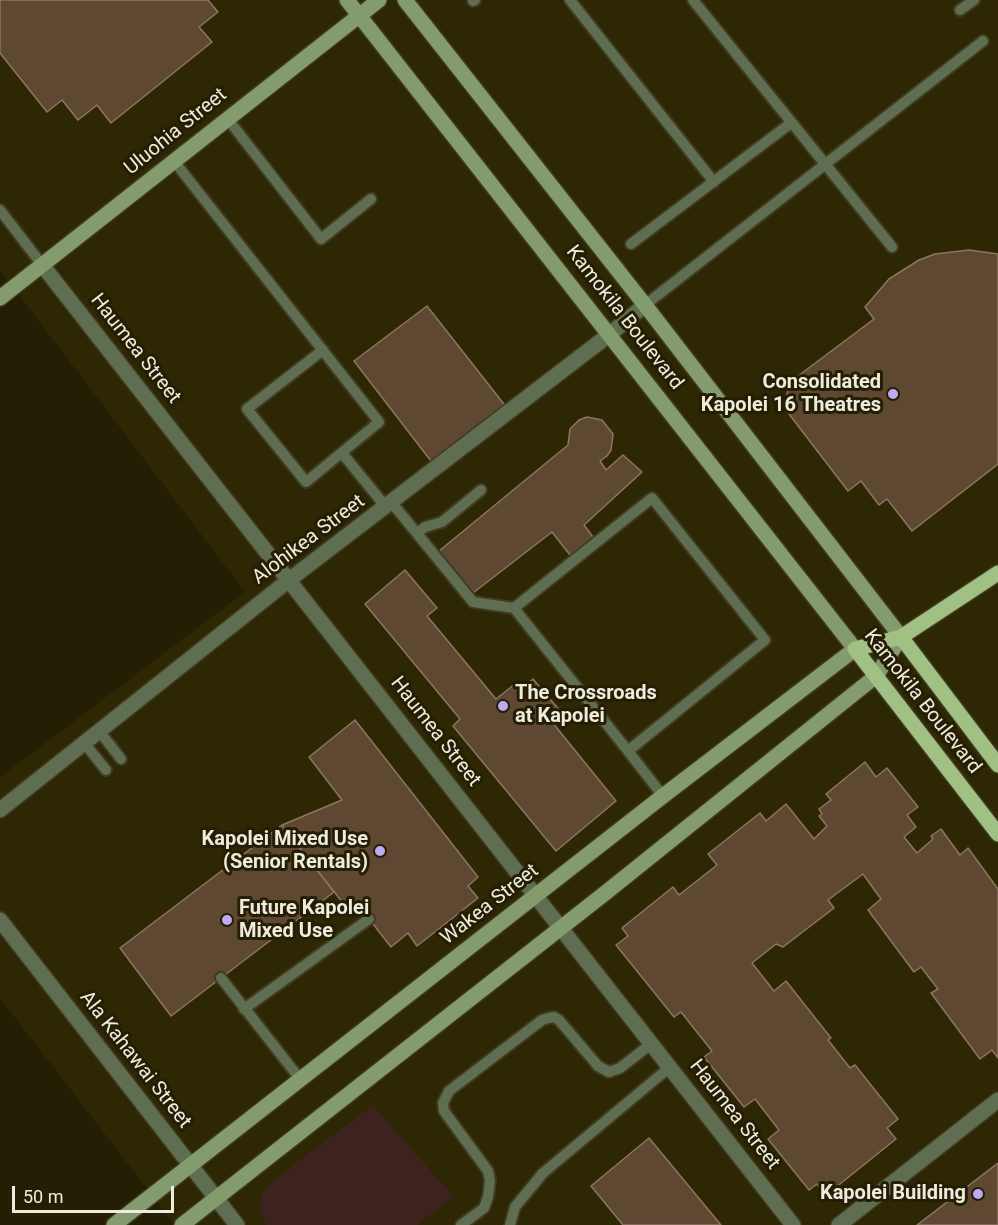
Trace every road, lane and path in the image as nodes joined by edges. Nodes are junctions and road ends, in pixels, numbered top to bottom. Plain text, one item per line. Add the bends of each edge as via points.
1 (347, 0) edge
2 (379, 0) edge
3 (405, 0) edge
4 (570, 0) edge
5 (693, 0) edge
6 (974, 0) edge
7 (960, 10) dead end
8 (359, 16) junction
9 (983, 41) dead end
10 (227, 118) junction
11 (790, 123) junction
12 (174, 161) junction
13 (823, 164) junction
14 (714, 182) junction
15 (371, 200) dead end
16 (0, 210) edge
17 (631, 244) dead end
18 (892, 247) dead end
19 (43, 266) junction
20 (0, 298) edge
21 (645, 305) junction
22 (610, 334) junction
23 (323, 350) junction
24 (342, 453) junction
25 (481, 490) dead end
26 (389, 505) junction
27 (417, 533) junction
28 (998, 573) edge
29 (290, 580) junction
30 (514, 608) junction
31 (901, 637) junction
32 (855, 649) junction
33 (876, 676) junction
34 (100, 732) junction
35 (85, 744) junction
36 (628, 751) junction
37 (121, 759) dead end
38 (998, 765) edge
39 (106, 770) dead end
40 (663, 796) junction
41 (0, 810) edge
42 (998, 834) edge
43 (536, 896) junction
44 (369, 919) dead end
45 (0, 920) edge
46 (561, 928) junction
47 (221, 978) dead end
48 (244, 1009) junction
49 (651, 1044) junction
50 (670, 1067) junction
51 (300, 1079) junction
52 (998, 1100) edge
53 (191, 1165) junction
54 (216, 1198) junction
55 (114, 1225) edge
56 (182, 1225) edge
57 (237, 1225) edge
58 (461, 1225) edge
59 (510, 1225) edge
60 (793, 1225) edge
61 (839, 1225) edge

1 - 8 street, Kamokila Boulevard
2 - 8 street, Uluohia Street
3 - 21 street, Kamokila Boulevard
4 - 14 lane
5 - 11 lane
6 - 7 lane
8 - 10 street, Uluohia Street
8 - 22 street, Kamokila Boulevard
9 - 13 lane
10 - 12 street, Uluohia Street
10 - 15 lane via 321,239
11 - 13 lane
11 - 14 lane
12 - 19 street, Uluohia Street
12 - 23 lane
13 - 18 lane
13 - 21 lane
14 - 17 lane
16 - 19 lane
19 - 20 street, Uluohia Street
19 - 29 street, Haumea Street
21 - 22 street, Alohikea Street
21 - 31 street, Kamokila Boulevard
22 - 26 street, Alohikea Street
22 - 32 street, Kamokila Boulevard
23 - 24 lane via 379,422
23 - 24 lane via 247,409 306,482
24 - 26 lane
25 - 27 lane via 442,522
26 - 27 lane
26 - 29 street, Alohikea Street
27 - 30 lane via 473,602
28 - 31 main road, Wakea Street
29 - 34 street, Alohikea Street
29 - 43 street, Haumea Street
30 - 36 lane
30 - 36 lane via 652,498 765,640
31 - 32 main road, Wakea Street
31 - 33 street, Wakea Street
31 - 38 main road, Kamokila Boulevard
32 - 33 main road, Kamokila Boulevard
32 - 40 street, Wakea Street
33 - 42 main road, Kamokila Boulevard
33 - 46 street, Wakea Street
34 - 35 street, Alohikea Street
34 - 37 lane
35 - 39 lane
35 - 41 street, Alohikea Street
36 - 40 lane
40 - 43 street, Wakea Street
43 - 46 street, Haumea Street
43 - 51 street, Wakea Street
44 - 48 lane
45 - 53 street, Ala Kahawai Street
46 - 49 street, Haumea Street
46 - 54 street, Wakea Street
47 - 48 lane
48 - 51 lane
49 - 50 street, Haumea Street
49 - 58 lane via 620,1068 609,1071 598,1066 559,1020 548,1017 449,1091 444,1111 488,1171 490,1181 484,1208
50 - 59 lane via 543,1173 515,1207
50 - 60 street, Haumea Street
51 - 53 street, Wakea Street
52 - 61 street
53 - 54 street, Ala Kahawai Street
53 - 55 street, Wakea Street
54 - 56 street, Wakea Street
54 - 57 street, Ala Kahawai Street

